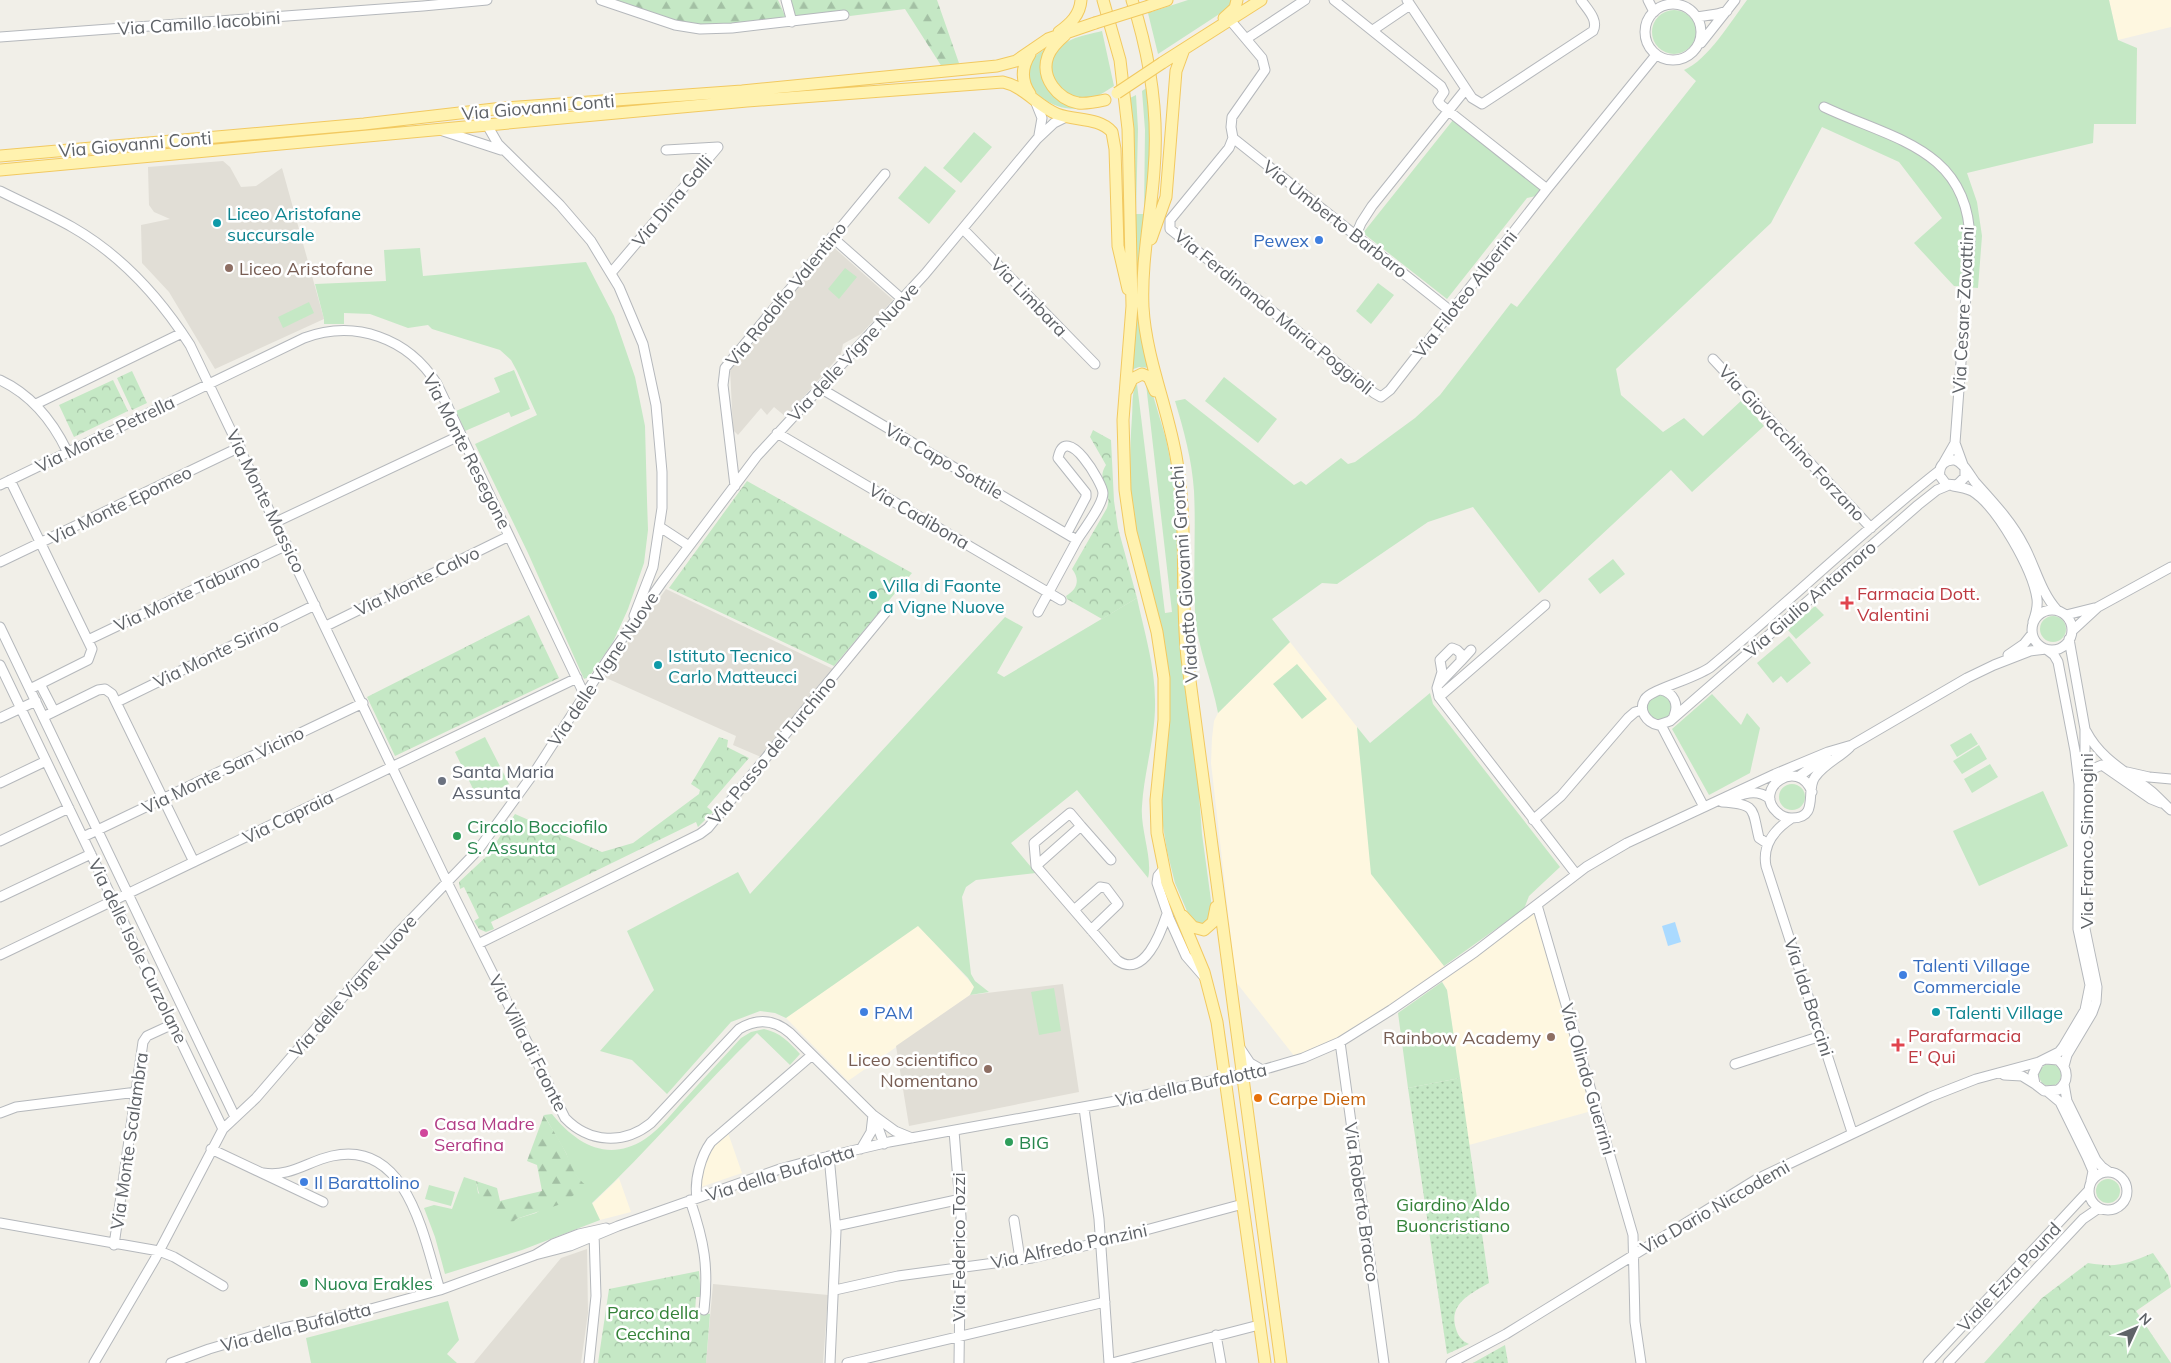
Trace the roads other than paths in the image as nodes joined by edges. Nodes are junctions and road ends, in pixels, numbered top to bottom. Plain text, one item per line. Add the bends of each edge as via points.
1 (487, 0) edge
2 (601, 0) edge
3 (786, 0) edge
4 (1081, 0) edge
5 (1103, 0) edge
6 (1132, 0) edge
7 (1167, 0) edge
8 (1237, 0) edge
9 (1261, 0) edge
10 (1305, 0) edge
11 (1334, 0) edge
12 (1581, 0) edge
13 (1648, 0) edge
14 (1735, 0) edge
15 (1408, 2) edge
16 (1660, 3) edge
17 (1727, 10) junction
18 (1654, 12) junction
19 (844, 15) dead end
20 (1697, 17) junction
21 (1230, 20) junction
22 (792, 22) junction
23 (1373, 30) junction
24 (1068, 32) junction
25 (1202, 37) junction
26 (0, 38) edge
27 (1048, 39) junction
28 (1246, 39) junction
29 (1699, 45) junction
30 (1034, 49) junction
31 (1184, 49) junction
32 (1656, 55) junction
33 (1466, 89) junction
34 (1035, 100) junction
35 (1105, 100) junction
36 (1824, 107) dead end
37 (1448, 110) junction
38 (479, 111) junction
39 (1066, 117) junction
40 (486, 125) junction
41 (440, 130) junction
42 (1233, 138) junction
43 (1037, 139) junction
44 (666, 150) dead end
45 (504, 151) junction
46 (0, 156) edge
47 (0, 170) edge
48 (885, 174) dead end
49 (1547, 188) junction
50 (0, 191) edge
51 (963, 229) junction
52 (1356, 235) junction
53 (832, 237) junction
54 (1145, 254) junction
55 (611, 273) junction
56 (902, 300) junction
57 (1132, 306) junction
58 (1452, 312) junction
59 (182, 333) junction
60 (1712, 359) dead end
61 (1095, 364) dead end
62 (0, 380) edge
63 (209, 383) junction
64 (820, 388) junction
65 (1381, 396) joint
66 (36, 404) junction
67 (1123, 420) junction
68 (1169, 422) junction
69 (777, 433) junction
70 (461, 435) junction
71 (1954, 443) junction
72 (240, 447) junction
73 (67, 452) junction
74 (1941, 467) junction
75 (1964, 467) junction
76 (10, 480) junction
77 (0, 485) edge
78 (1951, 485) junction
79 (735, 486) junction
80 (276, 522) junction
81 (660, 527) junction
82 (1871, 528) junction
83 (1067, 533) junction
84 (509, 536) junction
85 (1077, 540) junction
86 (41, 543) junction
87 (287, 545) junction
88 (690, 546) junction
89 (0, 562) edge
90 (2171, 567) edge
91 (1048, 592) junction
92 (1061, 600) dead end
93 (315, 604) junction
94 (1546, 605) dead end
95 (2098, 607) junction
96 (886, 612) dead end
97 (1038, 612) dead end
98 (2061, 613) junction
99 (2033, 622) junction
100 (326, 626) junction
101 (0, 627) edge
102 (626, 634) junction
103 (2032, 634) junction
104 (2071, 635) junction
105 (1456, 639) dead end
106 (88, 640) junction
107 (1452, 648) junction
108 (2046, 648) junction
109 (1471, 650) dead end
110 (1461, 661) junction
111 (0, 665) edge
112 (1994, 665) junction
113 (576, 678) junction
114 (40, 684) junction
115 (1438, 685) junction
116 (30, 690) junction
117 (1661, 690) junction
118 (2080, 693) junction
119 (584, 696) junction
120 (1439, 696) junction
121 (2066, 697) junction
122 (36, 701) junction
123 (117, 702) junction
124 (362, 703) junction
125 (21, 708) junction
126 (2068, 708) junction
127 (1642, 710) junction
128 (54, 712) junction
129 (43, 717) junction
130 (1674, 717) junction
131 (0, 718) edge
132 (1661, 725) junction
133 (2085, 729) junction
134 (1852, 745) junction
135 (1837, 749) junction
136 (2086, 754) junction
137 (46, 761) junction
138 (2102, 764) junction
139 (393, 766) junction
140 (67, 767) junction
141 (2122, 770) junction
142 (53, 774) junction
143 (2086, 774) junction
144 (1798, 777) junction
145 (2171, 779) edge
146 (1779, 780) junction
147 (0, 782) edge
148 (1748, 786) junction
149 (1812, 792) junction
150 (163, 798) junction
151 (1770, 800) junction
152 (1722, 802) junction
153 (2162, 804) junction
154 (1704, 807) junction
155 (69, 808) junction
156 (2171, 810) edge
157 (1792, 818) junction
158 (1533, 820) junction
159 (1081, 826) junction
160 (98, 830) junction
161 (83, 837) junction
162 (0, 842) edge
163 (1768, 844) junction
164 (91, 854) junction
165 (1111, 860) dead end
166 (194, 862) junction
167 (1036, 866) junction
168 (1163, 870) junction
169 (1215, 872) junction
170 (1576, 874) junction
171 (447, 882) junction
172 (128, 893) junction
173 (0, 897) edge
174 (1172, 897) junction
175 (113, 900) junction
176 (1537, 905) junction
177 (1074, 910) junction
178 (1167, 914) junction
179 (1091, 930) junction
180 (1178, 938) junction
181 (1156, 942) junction
182 (478, 944) junction
183 (0, 955) edge
184 (1207, 979) junction
185 (173, 1024) junction
186 (1821, 1036) junction
187 (1340, 1042) junction
188 (1238, 1045) junction
189 (812, 1054) junction
190 (2043, 1060) junction
191 (1735, 1064) dead end
192 (2064, 1066) junction
193 (1262, 1070) junction
194 (1242, 1074) junction
195 (1992, 1075) junction
196 (1226, 1077) junction
197 (2035, 1084) junction
198 (2064, 1084) junction
199 (137, 1092) junction
200 (2048, 1092) junction
201 (1084, 1108) junction
202 (0, 1113) edge
203 (873, 1114) junction
204 (234, 1117) junction
205 (886, 1125) junction
206 (223, 1129) junction
207 (954, 1130) junction
208 (1852, 1132) junction
209 (912, 1138) junction
210 (1251, 1141) junction
211 (1236, 1143) junction
212 (884, 1144) junction
213 (211, 1149) junction
214 (860, 1149) junction
215 (829, 1156) junction
216 (2109, 1172) junction
217 (263, 1173) junction
218 (2090, 1187) junction
219 (694, 1199) junction
220 (961, 1199) junction
221 (323, 1202) dead end
222 (1244, 1204) junction
223 (2099, 1208) junction
224 (1014, 1220) dead end
225 (0, 1223) edge
226 (836, 1226) junction
227 (594, 1233) junction
228 (1263, 1233) junction
229 (1247, 1235) junction
230 (1101, 1242) junction
231 (114, 1245) junction
232 (2034, 1251) junction
233 (159, 1252) junction
234 (1634, 1254) junction
235 (1020, 1259) junction
236 (2044, 1261) junction
237 (961, 1267) junction
238 (223, 1286) dead end
239 (440, 1290) junction
240 (834, 1290) junction
241 (1105, 1302) junction
242 (704, 1310) dead end
243 (1259, 1325) junction
244 (1216, 1335) junction
245 (958, 1336) junction
246 (1943, 1347) junction
247 (1950, 1360) edge
248 (94, 1363) edge
249 (171, 1363) edge
250 (588, 1363) edge
251 (830, 1363) edge
252 (847, 1363) edge
253 (959, 1363) edge
254 (1110, 1363) edge
255 (1220, 1363) edge
256 (1265, 1363) edge
257 (1282, 1363) edge
258 (1384, 1363) edge
259 (1451, 1363) edge
260 (1640, 1363) edge
261 (1928, 1363) edge

1 - 26 street, Via Camillo Iacobini
2 - 22 street via 692,29 716,30
3 - 22 street
4 - 27 main road via 1074,19
5 - 57 main road, Viadotto Giovanni Gronchi via 1120,60 1128,129
6 - 54 main road, Viadotto Giovanni Gronchi via 1146,46 1153,98 1155,152
7 - 24 main road, bridge
8 - 25 main road via 1234,10
9 - 21 main road, Via delle Vigne Nuove
10 - 28 street
11 - 23 street
12 - 33 street via 1595,20 1596,26 1591,32 1487,102 1479,104
13 - 18 street
14 - 17 street
15 - 23 street
15 - 33 street
16 - 18 street
16 - 20 street via 1685,6
17 - 20 street
17 - 29 street
18 - 32 street via 1645,34 1650,49
19 - 22 street
20 - 29 street via 1701,26
21 - 25 main road, Via delle Vigne Nuove
21 - 28 street
23 - 37 street via 1441,86 1444,92 1438,101
24 - 27 main road, Via Giovanni Conti
24 - 35 main road via 1048,57 1046,70 1051,85 1060,96 1073,102
25 - 31 main road, Via delle Vigne Nuove
27 - 30 main road, Via Giovanni Conti
28 - 42 street via 1262,58 1265,70 1231,120
29 - 32 street via 1680,60
30 - 34 main road via 1024,63 1023,76 1025,86
30 - 38 main road, Via Giovanni Conti via 1016,61 997,66 742,91
31 - 35 main road, Via delle Vigne Nuove, bridge
31 - 54 main road via 1176,71 1166,197
32 - 49 street, Via Filoteo Alberini
33 - 37 street
34 - 39 main road, Via Giovanni Conti
34 - 40 main road, Via Giovanni Conti via 1018,87 996,82
34 - 43 street via 1042,118
35 - 39 main road, Via delle Vigne Nuove via 1089,111
36 - 71 street, Via Cesare Zavattini via 1921,150 1949,174 1962,197 1970,241
37 - 49 street
37 - 52 street via 1372,206
38 - 40 street
38 - 46 main road, Via Giovanni Conti
39 - 43 street, Via delle Vigne Nuove
39 - 57 main road, Via Giovanni Conti via 1103,124 1114,136 1118,246
40 - 41 main road, Via Giovanni Conti
40 - 45 street
41 - 45 street
41 - 47 main road, Via Giovanni Conti
42 - 52 street, Via Umberto Barbaro
42 - 65 street, Via Ferdinando Maria Poggioli via 1170,220 1169,226 1374,394
43 - 51 street, Via delle Vigne Nuove
44 - 55 street, Via Dina Galli via 718,147
45 - 55 street via 575,222
48 - 53 street, Via Rodolfo Valentino
49 - 58 street, Via Filoteo Alberini
50 - 59 street, Via Monte Massico via 63,222 104,249 154,296
51 - 56 street, Via delle Vigne Nuove
51 - 61 street, Via Limbara
52 - 58 street, Via Umberto Barbaro
53 - 56 street
53 - 79 street, Via Rodolfo Valentino via 725,368 723,385
54 - 68 main road, Viadotto Giovanni Gronchi via 1145,322
55 - 81 street via 637,326 653,384 662,482
56 - 64 street, Via delle Vigne Nuove
57 - 67 main road, Viadotto Giovanni Gronchi
58 - 65 street, Via Filoteo Alberini via 1390,390
59 - 63 street, Via Monte Massico
59 - 66 street
60 - 82 street, Via Giovacchino Forzano
62 - 66 street
63 - 70 street, Via Monte Resegone via 315,334 340,330 369,333 397,344 425,367 437,384
63 - 72 street, Via Monte Massico
63 - 73 street, Via Monte Petrella
64 - 69 street, Via delle Vigne Nuove
64 - 83 street, Via Capo Sottile
66 - 73 street via 52,422
67 - 68 main road via 1128,387 1134,378 1142,374 1150,379
67 - 168 main road, Viadotto Giovanni Gronchi via 1128,515 1164,669 1164,720 1156,814
68 - 169 main road, Viadotto Giovanni Gronchi via 1181,491 1187,658
69 - 79 street, Via delle Vigne Nuove
69 - 91 street, Via Cadibona
70 - 80 street
70 - 84 street, Via Monte Resegone
71 - 74 street, Via Cesare Zavattini
71 - 75 street, Via Cesare Zavattini
72 - 80 street, Via Monte Massico
72 - 86 street, Via Monte Epomeo
73 - 76 street, Via Monte Petrella
74 - 75 street via 1952,459
74 - 78 street via 1942,480
74 - 82 street, Via Giulio Antamoro
75 - 78 street via 1963,480
75 - 98 street, Via Cesare Zavattini via 2016,532 2049,600
76 - 77 street, Via Monte Petrella
76 - 86 street
78 - 99 street via 1976,494 2011,537 2036,594
78 - 130 street, Via Giulio Antamoro via 1937,490
79 - 88 street, Via delle Vigne Nuove
80 - 87 street, Via Monte Massico
81 - 88 street
81 - 102 street via 651,575
82 - 117 street, Via Giulio Antamoro via 1712,666
83 - 85 street, Via Capo Sottile
83 - 85 street via 1086,496 1084,488 1058,458 1061,450 1068,446 1078,450 1103,493
84 - 100 street, Via Monte Calvo
84 - 113 street, Via Monte Resegone
85 - 91 street
86 - 89 street, Via Monte Epomeo
86 - 106 street
87 - 93 street, Via Monte Massico
87 - 106 street, Via Monte Taburno
88 - 102 street, Via delle Vigne Nuove
90 - 95 street
91 - 92 street, Via Cadibona
91 - 97 street
93 - 100 street, Via Monte Massico
93 - 123 street, Via Monte Sirino
94 - 120 street
95 - 98 street
95 - 104 street
96 - 182 street, Via Passo del Turchino via 708,828
98 - 99 street via 2043,612
98 - 104 street via 2070,622
99 - 103 street
100 - 124 street, Via Monte Massico
101 - 116 street, Via delle Isole Curzolane
102 - 119 street, Via delle Vigne Nuove
103 - 108 street via 2037,643
103 - 112 street, Via della Bufalotta via 2021,647
104 - 108 street via 2060,648
104 - 118 street, Via Franco Simongini via 2072,661
105 - 107 street
106 - 114 street via 92,651 88,660
107 - 110 street via 1460,653
107 - 115 street via 1440,660 1442,672
108 - 112 street, Via della Bufalotta
108 - 121 street, Via Franco Simongini via 2058,662
109 - 110 street
110 - 115 street
111 - 125 street, Via delle Isole Curzolane
112 - 134 street, Via della Bufalotta
113 - 119 street, Via Monte Resegone
113 - 139 street, Via Capraia
114 - 116 street
114 - 128 street
115 - 120 street
116 - 122 street, Via delle Isole Curzolane
117 - 127 street, Via Giulio Antamoro via 1647,696
117 - 130 street via 1675,700
118 - 121 street
118 - 133 street, Via Franco Simongini
119 - 171 street, Via delle Vigne Nuove via 498,824
120 - 158 street
121 - 126 street, Via Franco Simongini
122 - 125 street
122 - 129 street, Via delle Isole Curzolane
123 - 128 street via 110,692 101,689
123 - 150 street
124 - 139 street, Via Monte Massico
124 - 150 street, Via Monte San Vicino
125 - 131 street
125 - 137 street, Via delle Isole Curzolane
126 - 136 street via 2080,746
126 - 190 street, Via Franco Simongini via 2079,784 2078,929 2090,994 2083,1016 2064,1047
127 - 132 street via 1649,721
127 - 158 street, Via Giulio Antamoro via 1628,718 1561,796
128 - 129 street
129 - 140 street, Via delle Isole Curzolane
130 - 132 street, Via Giulio Antamoro
132 - 154 street
133 - 136 street, Via Franco Simongini
133 - 141 street via 2100,752
134 - 135 street, Via della Bufalotta
134 - 149 street, Via della Bufalotta via 1821,769 1812,780
135 - 144 street, Via della Bufalotta
135 - 148 street, Via della Bufalotta
136 - 138 street
136 - 143 street, Via Franco Simongini
137 - 142 street, Via delle Isole Curzolane
137 - 147 street
138 - 143 street
138 - 153 street
139 - 166 street, Via Capraia
139 - 171 street, Via Monte Massico
140 - 142 street
140 - 160 street, Via delle Isole Curzolane
141 - 145 street
141 - 153 street via 2153,793
142 - 155 street, Via delle Isole Curzolane
143 - 192 street, Via Franco Simongini via 2086,929 2097,981 2097,997 2090,1018
144 - 146 street, Via della Bufalotta via 1787,776
144 - 149 street
146 - 148 street, Via della Bufalotta
146 - 151 street via 1773,786
148 - 154 street, Via della Bufalotta
149 - 157 street, Via della Bufalotta via 1808,810
150 - 160 street, Via Monte San Vicino
150 - 166 street
151 - 152 street, Via della Bufalotta via 1761,793 1752,792
151 - 157 street, Via della Bufalotta via 1778,814
152 - 154 street, Via della Bufalotta
152 - 163 street via 1750,809 1756,818 1759,838
153 - 156 street
154 - 170 street, Via della Bufalotta via 1636,838
155 - 161 street, Via delle Isole Curzolane
155 - 162 street
157 - 163 street via 1779,828
158 - 170 street
159 - 165 street
159 - 167 street
159 - 167 street via 1070,813 1034,843
160 - 161 street, Via Monte San Vicino
160 - 172 street, Via delle Isole Curzolane
161 - 164 street, Via delle Isole Curzolane
163 - 186 street, Via Ida Baccini via 1765,862
164 - 173 street
164 - 175 street, Via delle Isole Curzolane
166 - 172 street, Via Capraia
167 - 177 street
168 - 174 main road, Viadotto Giovanni Gronchi
168 - 178 street, Viadotto Giovanni Gronchi via 1157,883
169 - 174 main road via 1215,914 1206,930 1198,930 1190,924
169 - 188 main road, Viadotto Giovanni Gronchi
170 - 176 street, Via della Bufalotta
171 - 182 street, Via Villa di Faonte
171 - 204 street, Via delle Vigne Nuove via 393,938 256,1098
172 - 175 street, Via Capraia
172 - 204 street, Via delle Isole Curzolane
174 - 184 main road, Viadotto Giovanni Gronchi
175 - 183 street, Via Capraia
175 - 185 street, Via delle Isole Curzolane
176 - 187 street, Via della Bufalotta via 1448,972
176 - 234 street, Via Olindo Guerrini via 1633,1236
177 - 179 street
177 - 179 street via 1100,887 1106,888 1118,904
178 - 180 street, Viadotto Giovanni Gronchi
178 - 181 street
179 - 181 street via 1124,964 1136,963 1150,952
180 - 181 street via 1168,935
180 - 184 street, Viadotto Giovanni Gronchi via 1190,964
182 - 189 street, Via Villa di Faonte via 561,1112 574,1127 594,1136 606,1139 624,1137 647,1126 731,1036 750,1023 778,1024
184 - 196 main road, Viadotto Giovanni Gronchi
185 - 199 street, Via Monte Scalambra via 144,1040
185 - 206 street, Via delle Isole Curzolane
186 - 191 street
186 - 208 street, Via Ida Baccini
187 - 193 street, Via della Bufalotta via 1303,1058
187 - 258 street, Via Roberto Bracco
188 - 193 street via 1250,1063
188 - 194 main road, Viadotto Giovanni Gronchi
189 - 203 street, Via Villa di Faonte
189 - 219 street via 711,1142 700,1167
190 - 192 street via 2058,1060
190 - 195 street, Via Dario Niccodemi
190 - 197 street via 2033,1074
192 - 198 street via 2067,1075
193 - 194 street, Via della Bufalotta
194 - 196 street, Via della Bufalotta
194 - 210 main road, Viadotto Giovanni Gronchi
195 - 197 street, Via Dario Niccodemi via 2017,1076
195 - 208 street, Via Dario Niccodemi via 1930,1097
196 - 201 street, Via della Bufalotta
196 - 211 main road, Viadotto Giovanni Gronchi
197 - 200 street
198 - 200 street via 2058,1090
198 - 216 street via 2067,1101 2096,1160
199 - 202 street via 16,1107
199 - 231 street, Via Monte Scalambra
200 - 218 street via 2060,1102 2092,1166
201 - 207 street, Via della Bufalotta
201 - 230 street
203 - 205 street, Via Villa di Faonte
203 - 212 street, Via Villa di Faonte
203 - 214 street via 871,1132
204 - 206 street, Via delle Vigne Nuove
205 - 209 street, Via Villa di Faonte
205 - 212 street
206 - 213 street, Via delle Vigne Nuove
207 - 209 street, Via della Bufalotta
207 - 220 street, Via Federico Tozzi
208 - 234 street, Via Dario Niccodemi via 1757,1179
209 - 212 street, Via della Bufalotta
210 - 211 street
210 - 228 main road, Viadotto Giovanni Gronchi
211 - 222 main road, Viadotto Giovanni Gronchi
212 - 214 street, Via della Bufalotta
213 - 217 street
213 - 233 street, Via delle Vigne Nuove
214 - 215 street, Via della Bufalotta
215 - 219 street, Via della Bufalotta via 786,1167
215 - 226 street
216 - 218 street via 2097,1175
216 - 223 street via 2124,1180 2127,1193 2117,1207
217 - 221 street
217 - 239 street via 284,1174 325,1158 346,1154 364,1156 388,1168 400,1181 411,1202
218 - 223 street via 2091,1199
218 - 232 street, Viale Ezra Pound
219 - 227 street, Via della Bufalotta
219 - 242 street via 706,1260
220 - 226 street
220 - 237 street, Via Federico Tozzi
222 - 229 main road, Viadotto Giovanni Gronchi
222 - 230 street, Via Alfredo Panzini
223 - 236 street, Viale Ezra Pound via 2087,1215
224 - 235 street
225 - 231 street
226 - 240 street
227 - 239 street, Via della Bufalotta via 567,1238 535,1255
227 - 250 street via 596,1296
228 - 229 street
228 - 257 main road, Viadotto Giovanni Gronchi
229 - 243 main road, Viadotto Giovanni Gronchi
230 - 235 street, Via Alfredo Panzini
230 - 241 street
231 - 233 street
232 - 236 street
232 - 246 street, Viale Ezra Pound
233 - 238 street via 174,1257
233 - 248 street, Via delle Vigne Nuove
234 - 259 street, Via Dario Niccodemi via 1506,1334
234 - 260 street, Via Olindo Guerrini via 1635,1322
235 - 237 street, Via Alfredo Panzini
236 - 247 street, Viale Ezra Pound
237 - 240 street, Via Alfredo Panzini
237 - 245 street, Via Federico Tozzi
239 - 249 street, Via della Bufalotta via 270,1331
240 - 251 street
241 - 245 street
241 - 254 street
243 - 244 street
243 - 256 main road, Viadotto Giovanni Gronchi
244 - 254 street
244 - 255 street
245 - 252 street
245 - 253 street, Via Federico Tozzi
246 - 247 street
246 - 261 street, Viale Ezra Pound

